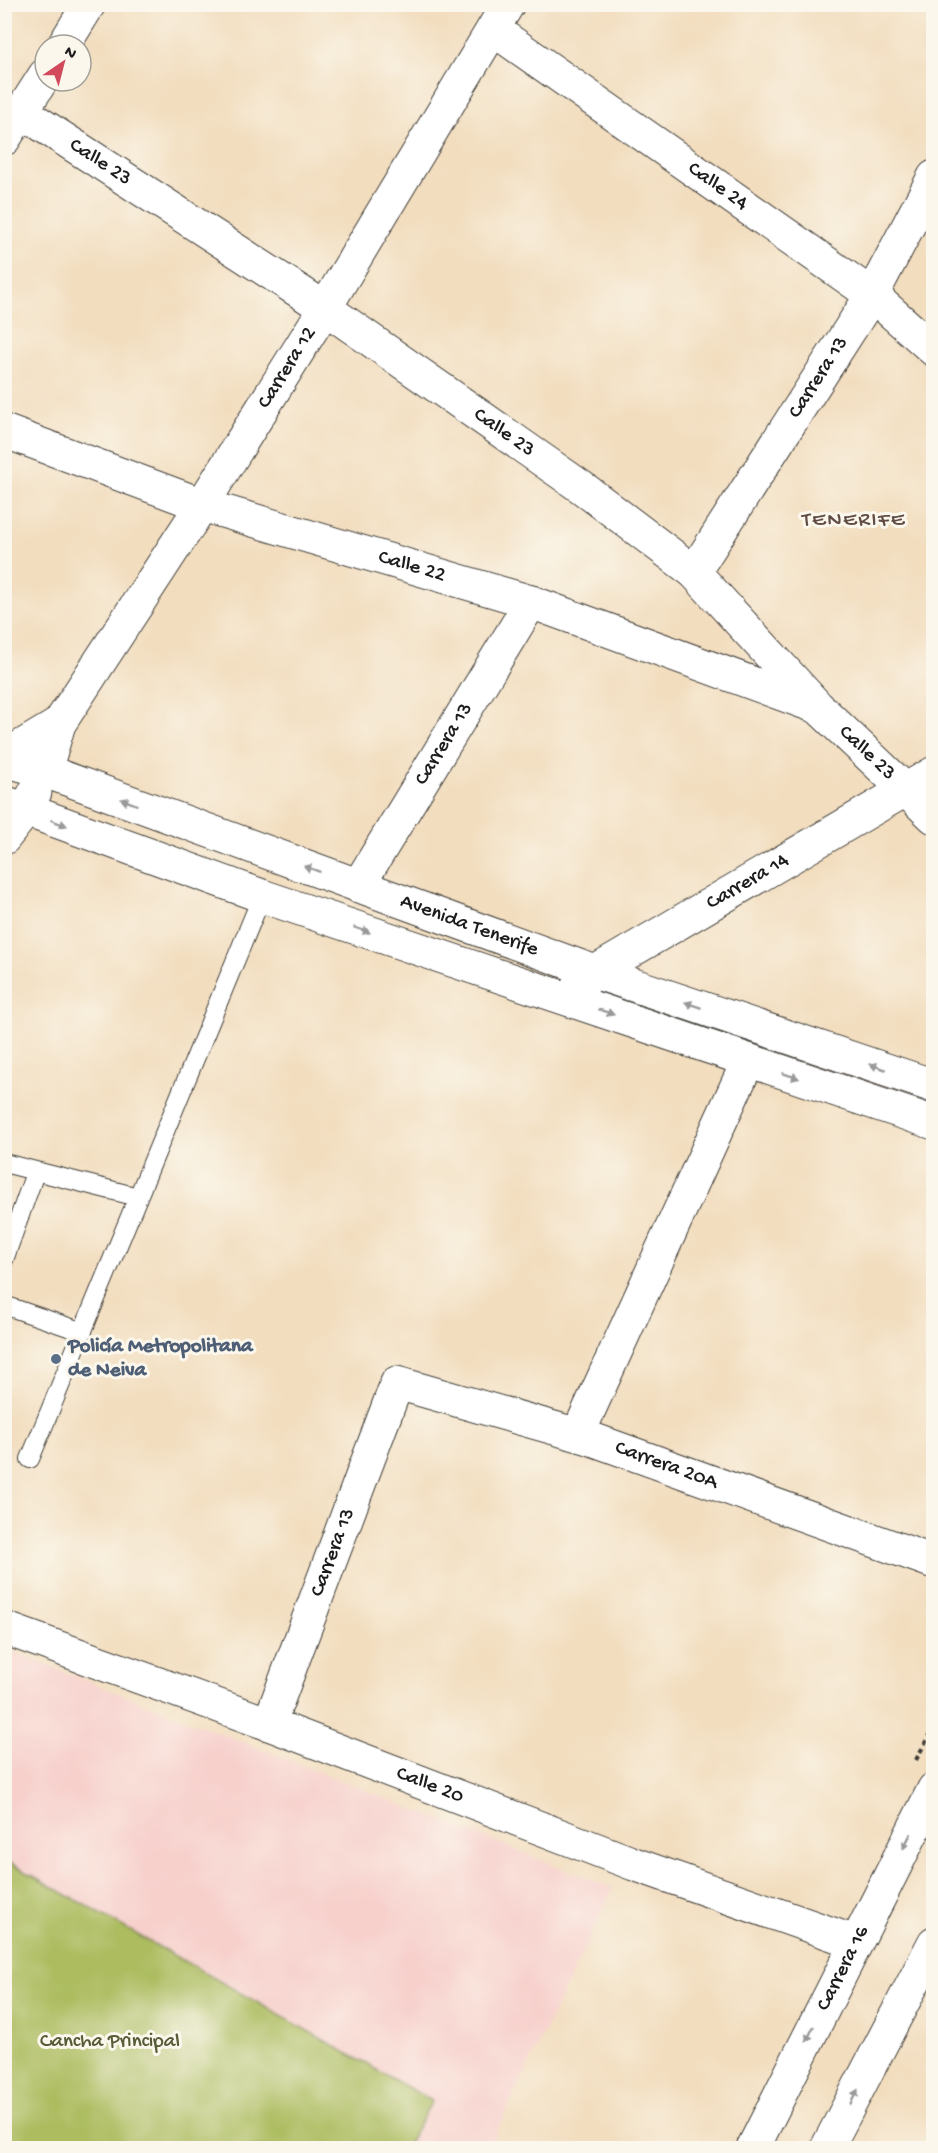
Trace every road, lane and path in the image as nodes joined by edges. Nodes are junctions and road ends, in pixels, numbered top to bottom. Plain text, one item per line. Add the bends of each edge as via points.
1 (89, 4) edge
2 (501, 17) edge
3 (71, 33) edge
4 (34, 93) edge
5 (22, 112) junction
6 (4, 139) edge
7 (933, 177) edge
8 (872, 295) junction
9 (325, 308) junction
10 (933, 350) edge
11 (4, 430) edge
12 (202, 505) junction
13 (694, 572) junction
14 (531, 602) junction
15 (818, 707) junction
16 (59, 724) junction
17 (4, 759) edge
18 (45, 771) junction
19 (933, 773) edge
20 (902, 789) junction
21 (15, 806) edge
22 (933, 817) edge
23 (4, 838) edge
24 (358, 886) junction
25 (262, 896) junction
26 (595, 972) junction
27 (566, 998) junction
28 (748, 1061) junction
29 (933, 1086) edge
30 (933, 1123) edge
31 (4, 1163) edge
32 (35, 1173) junction
33 (138, 1197) junction
34 (4, 1260) edge
35 (4, 1305) edge
36 (83, 1332) junction
37 (397, 1383) joint
38 (578, 1434) junction
39 (30, 1459) dead end
40 (933, 1562) edge
41 (4, 1628) edge
42 (270, 1724) junction
43 (933, 1789) edge
44 (855, 1942) junction
45 (933, 1943) edge
46 (753, 2148) edge
47 (827, 2148) edge

1 - 3 street
2 - 8 street, Calle 24
2 - 9 street, Carrera 12
4 - 5 street
5 - 6 street
5 - 9 street, Calle 23
7 - 8 street, Carrera 13
8 - 10 street, Calle 24
8 - 13 street, Carrera 13
9 - 12 street, Carrera 12
9 - 13 street, Calle 23 via 584,489
11 - 12 street, Calle 22
12 - 14 street, Calle 22
12 - 16 street, Carrera 12
13 - 15 street, Calle 23
14 - 15 street, Calle 22
14 - 24 street, Carrera 13
15 - 20 street, Calle 23
16 - 17 street, Carrera 12
16 - 18 street, Carrera 12
17 - 18 street, Avenida Tenerife
18 - 21 street, Carrera 12
24 -> 18 street, Avenida Tenerife
19 - 20 street, Carrera 14
20 - 22 street, Calle 23
20 - 26 street, Carrera 14
21 - 23 street, Carrera 12
21 -> 25 street, Avenida Tenerife
24 - 26 street, Avenida Tenerife
25 -> 27 street, Avenida Tenerife
25 - 33 lane
26 - 27 street, Carrera 14
29 -> 26 street, Avenida Tenerife
27 -> 28 street, Avenida Tenerife
28 -> 30 street, Avenida Tenerife
28 - 38 street
31 - 32 lane
32 - 33 lane
32 - 34 lane
33 - 36 lane
35 - 36 lane
36 - 39 lane
37 - 38 street, Carrera 20A
37 - 42 street, Carrera 13
38 - 40 street, Carrera 20A
41 - 42 street, Calle 20
42 - 44 street, Calle 20 via 634,1864
43 -> 44 street, Carrera 16
44 -> 46 street, Carrera 16
47 -> 45 street

